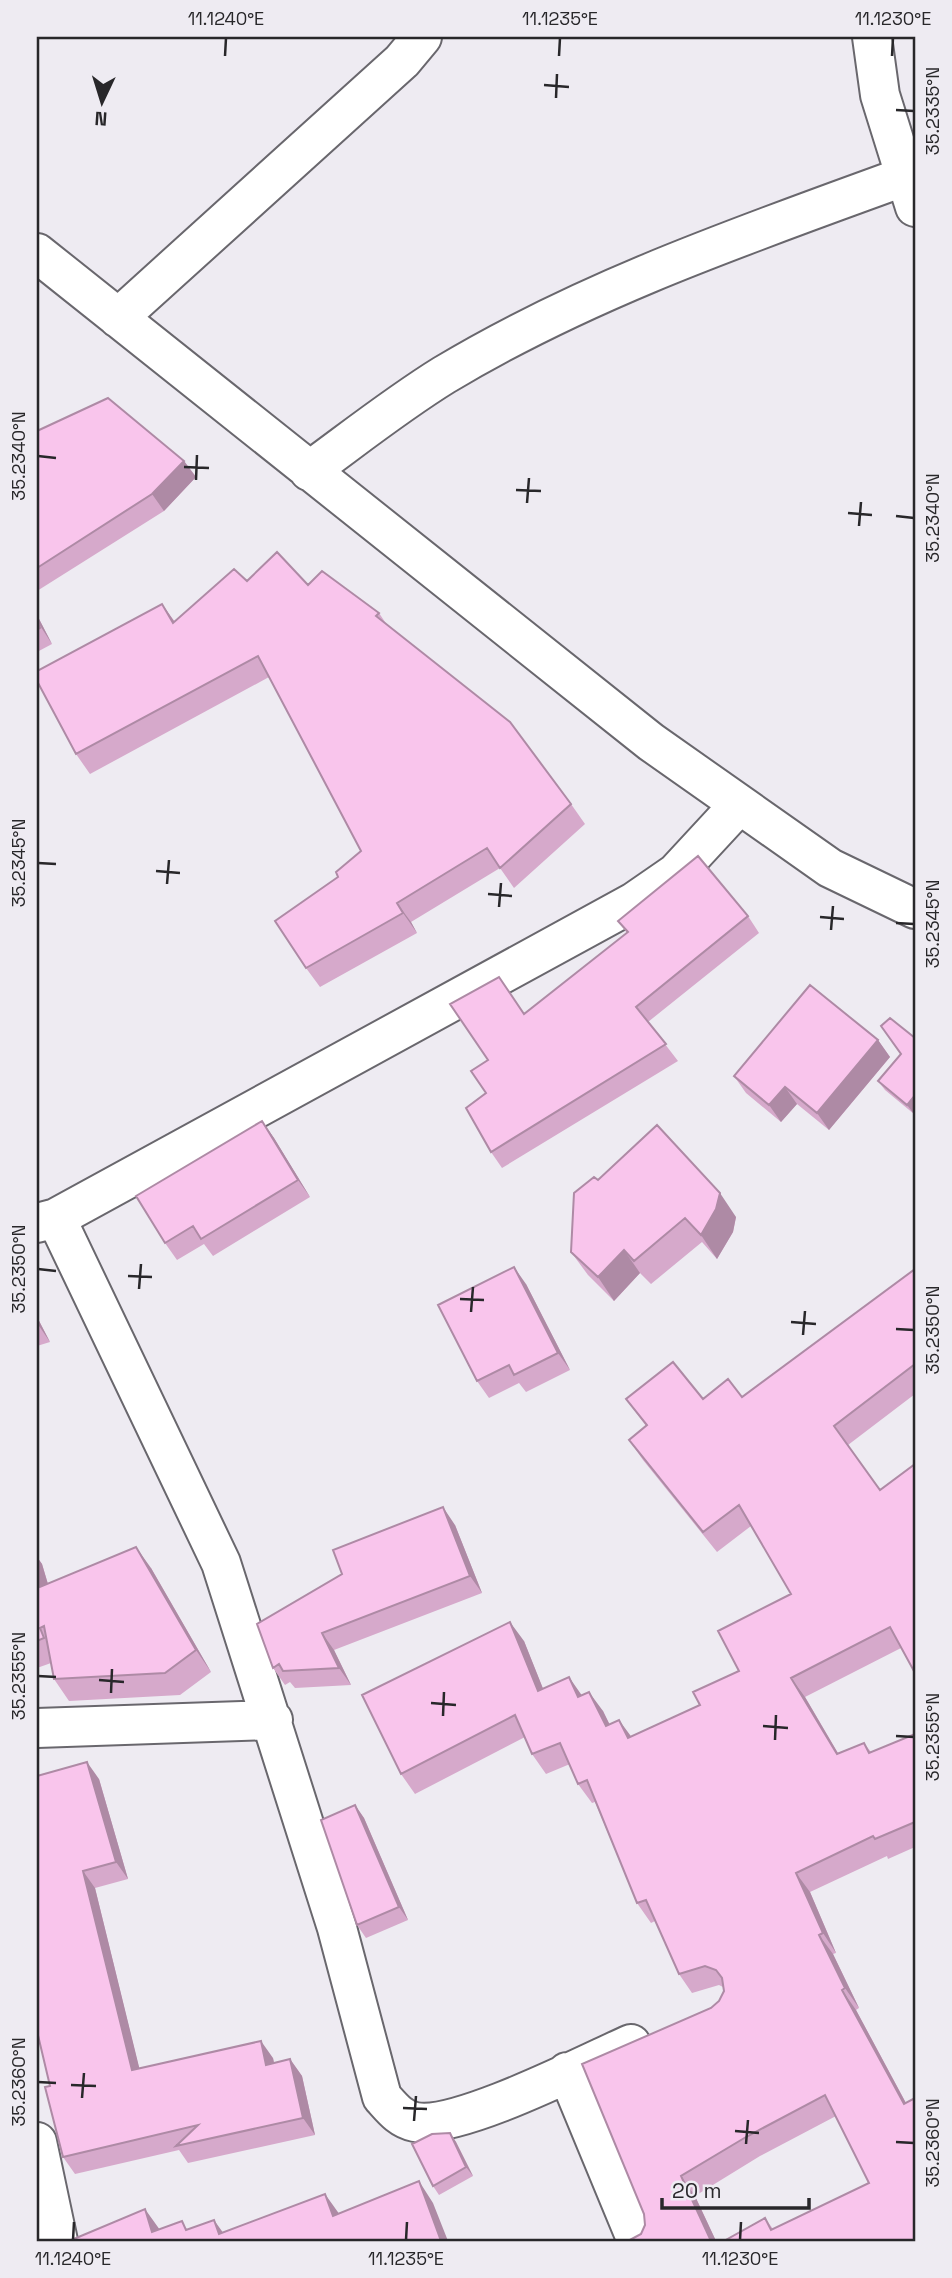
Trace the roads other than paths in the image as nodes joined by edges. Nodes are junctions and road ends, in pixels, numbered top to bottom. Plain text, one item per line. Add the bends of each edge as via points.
1 (422, 37) edge
2 (872, 37) edge
3 (909, 192) edge
4 (37, 254) edge
5 (118, 318) junction
6 (309, 471) junction
7 (738, 806) junction
8 (915, 909) edge
9 (46, 1221) edge
10 (273, 1720) junction
11 (37, 1728) edge
12 (665, 2029) edge
13 (567, 2072) junction
14 (37, 2142) edge
15 (58, 2241) edge
16 (637, 2241) edge

1 - 5 street via 402,61
2 - 3 street via 880,95
3 - 6 street via 689,255 443,376
4 - 5 street
5 - 6 street
6 - 7 street via 599,702
7 - 8 street via 830,868
7 - 9 street via 676,873 634,902
9 - 10 street via 206,1528
10 - 11 street
10 - 13 street via 337,1928 382,2096 397,2115 414,2122 455,2120
12 - 13 street
13 - 16 street
14 - 15 street

